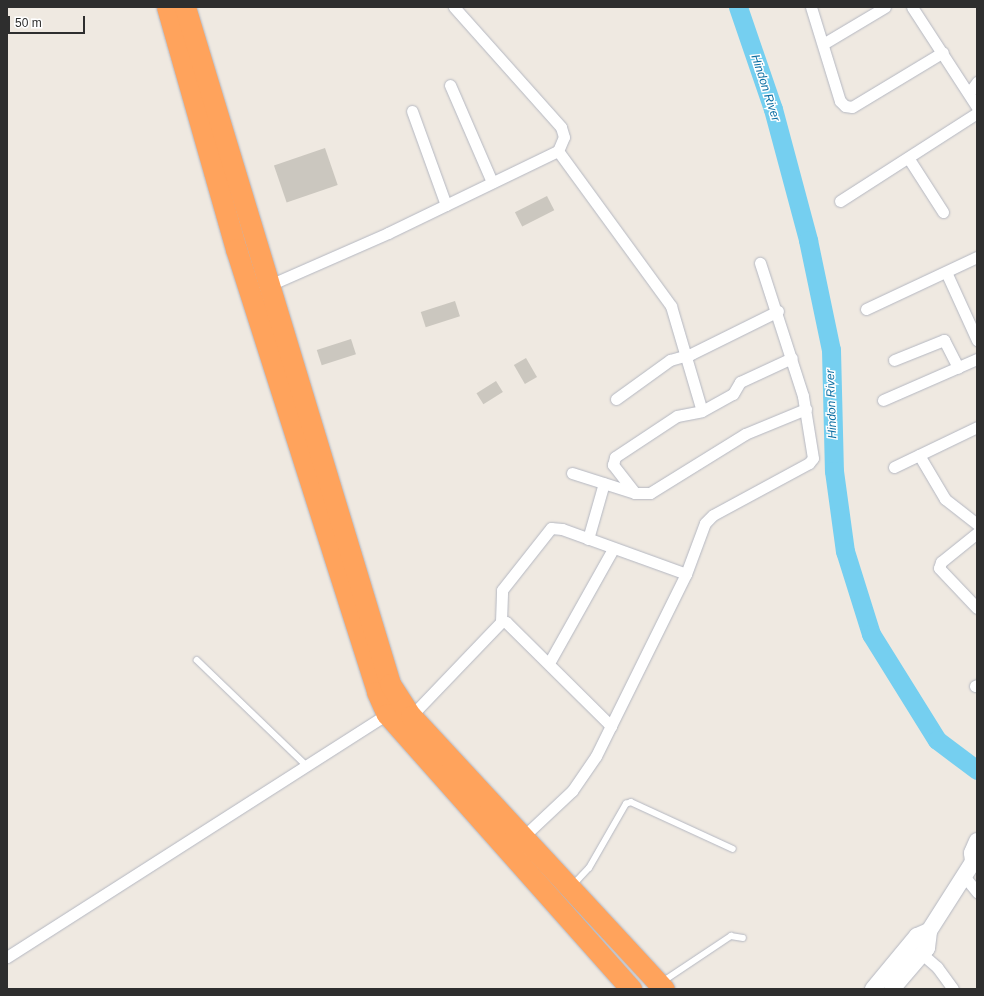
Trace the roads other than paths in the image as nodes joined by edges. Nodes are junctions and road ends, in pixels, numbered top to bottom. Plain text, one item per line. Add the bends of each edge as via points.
1 (166, 7) edge
2 (185, 7) edge
3 (454, 7) edge
4 (811, 7) edge
5 (885, 7) edge
6 (912, 7) edge
7 (823, 44) junction
8 (943, 52) junction
9 (977, 82) edge
10 (450, 85) dead end
11 (969, 93) junction
12 (977, 107) edge
13 (412, 111) dead end
14 (977, 113) edge
15 (558, 151) junction
16 (909, 159) junction
17 (492, 182) junction
18 (840, 201) dead end
19 (446, 204) junction
20 (944, 212) dead end
21 (977, 257) edge
22 (760, 263) dead end
23 (946, 272) junction
24 (259, 289) junction
25 (866, 309) dead end
26 (778, 311) junction
27 (977, 340) edge
28 (685, 356) junction
29 (792, 358) junction
30 (977, 359) edge
31 (894, 360) dead end
32 (958, 368) junction
33 (616, 399) dead end
34 (883, 400) dead end
35 (806, 409) junction
36 (702, 411) junction
37 (977, 427) edge
38 (919, 455) junction
39 (894, 467) dead end
40 (572, 473) dead end
41 (604, 483) junction
42 (635, 493) junction
43 (977, 524) edge
44 (977, 533) edge
45 (588, 539) junction
46 (613, 549) junction
47 (686, 574) junction
48 (977, 608) edge
49 (502, 622) junction
50 (197, 660) dead end
51 (549, 663) junction
52 (387, 714) junction
53 (411, 716) junction
54 (611, 726) junction
55 (306, 765) junction
56 (524, 836) junction
57 (976, 842) edge
58 (733, 849) dead end
59 (975, 862) edge
60 (964, 876) junction
61 (571, 886) junction
62 (977, 892) edge
63 (929, 931) junction
64 (743, 938) dead end
65 (922, 954) junction
66 (7, 957) edge
67 (662, 986) edge
68 (631, 989) edge
69 (873, 989) edge
70 (892, 989) edge
71 (953, 989) edge

1 - 24 highway
2 - 24 highway
3 - 15 street via 561,127 564,137
4 - 7 street
5 - 7 street
6 - 8 street
7 - 8 street via 840,101 852,108
8 - 11 street
9 - 11 street
10 - 17 street
11 - 12 street
13 - 19 street
14 - 16 street
15 - 17 street
15 - 28 street via 664,294 675,314
16 - 18 street
16 - 20 street
17 - 19 street
19 - 24 street
21 - 23 street
22 - 26 street
23 - 25 street
23 - 27 street
24 - 52 highway via 376,692
24 - 53 highway via 390,684
26 - 28 street
26 - 29 street
28 - 33 street via 670,360
28 - 36 street
29 - 35 street
29 - 36 street via 740,382 733,394
30 - 32 street
31 - 32 street via 944,340
32 - 34 street
35 - 42 street via 745,434 650,493
35 - 47 street via 813,452 809,463 713,515 699,532
36 - 42 street via 677,416 612,460
37 - 38 street
38 - 39 street
38 - 43 street via 946,499
40 - 41 street
41 - 42 street
41 - 45 street
44 - 48 street via 941,562 939,568
45 - 46 street
45 - 49 street via 557,528 546,532 502,590
46 - 47 street
46 - 51 street
47 - 54 street
49 - 51 street via 511,623
49 - 53 street
50 - 55 lane
51 - 54 street
52 - 55 street
52 - 68 highway
53 - 56 highway
54 - 56 street via 584,777 560,804
55 - 66 street
56 - 61 highway
57 - 59 street
58 - 61 lane via 631,802 626,804 589,868
59 - 60 street
60 - 62 street
60 - 63 street
61 - 67 highway
63 - 65 street via 927,948
63 - 69 street via 917,936
64 - 67 lane via 731,936
65 - 70 street
65 - 71 street

